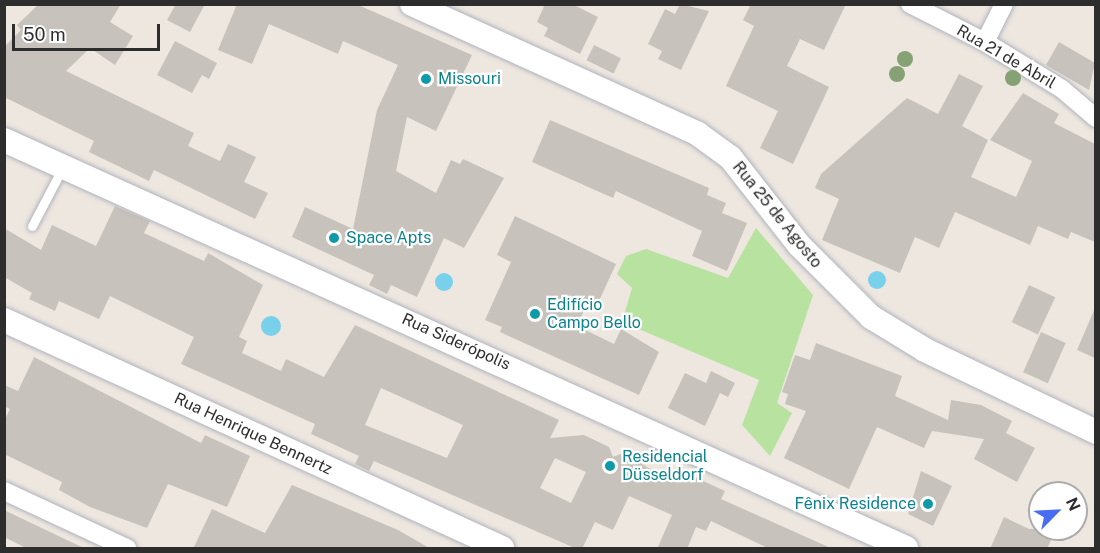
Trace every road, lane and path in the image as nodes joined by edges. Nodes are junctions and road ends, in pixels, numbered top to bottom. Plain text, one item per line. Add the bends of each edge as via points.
1 (412, 4) edge
2 (910, 4) edge
3 (1004, 4) edge
4 (985, 42) junction
5 (1095, 118) edge
6 (4, 140) edge
7 (63, 166) junction
8 (32, 226) dead end
9 (4, 320) edge
10 (1095, 432) edge
11 (4, 491) edge
12 (127, 549) edge
13 (502, 549) edge
14 (906, 549) edge

1 - 10 street, Rua 25 de Agosto via 698,134 730,157 799,245 871,317 925,350
2 - 4 street, Rua 21 de Abril
3 - 4 street
4 - 5 street, Rua 21 de Abril via 1062,89
6 - 7 street, Rua Siderópolis
7 - 8 lane
7 - 14 street, Rua Siderópolis
9 - 13 street, Rua Henrique Bennertz
11 - 12 street

